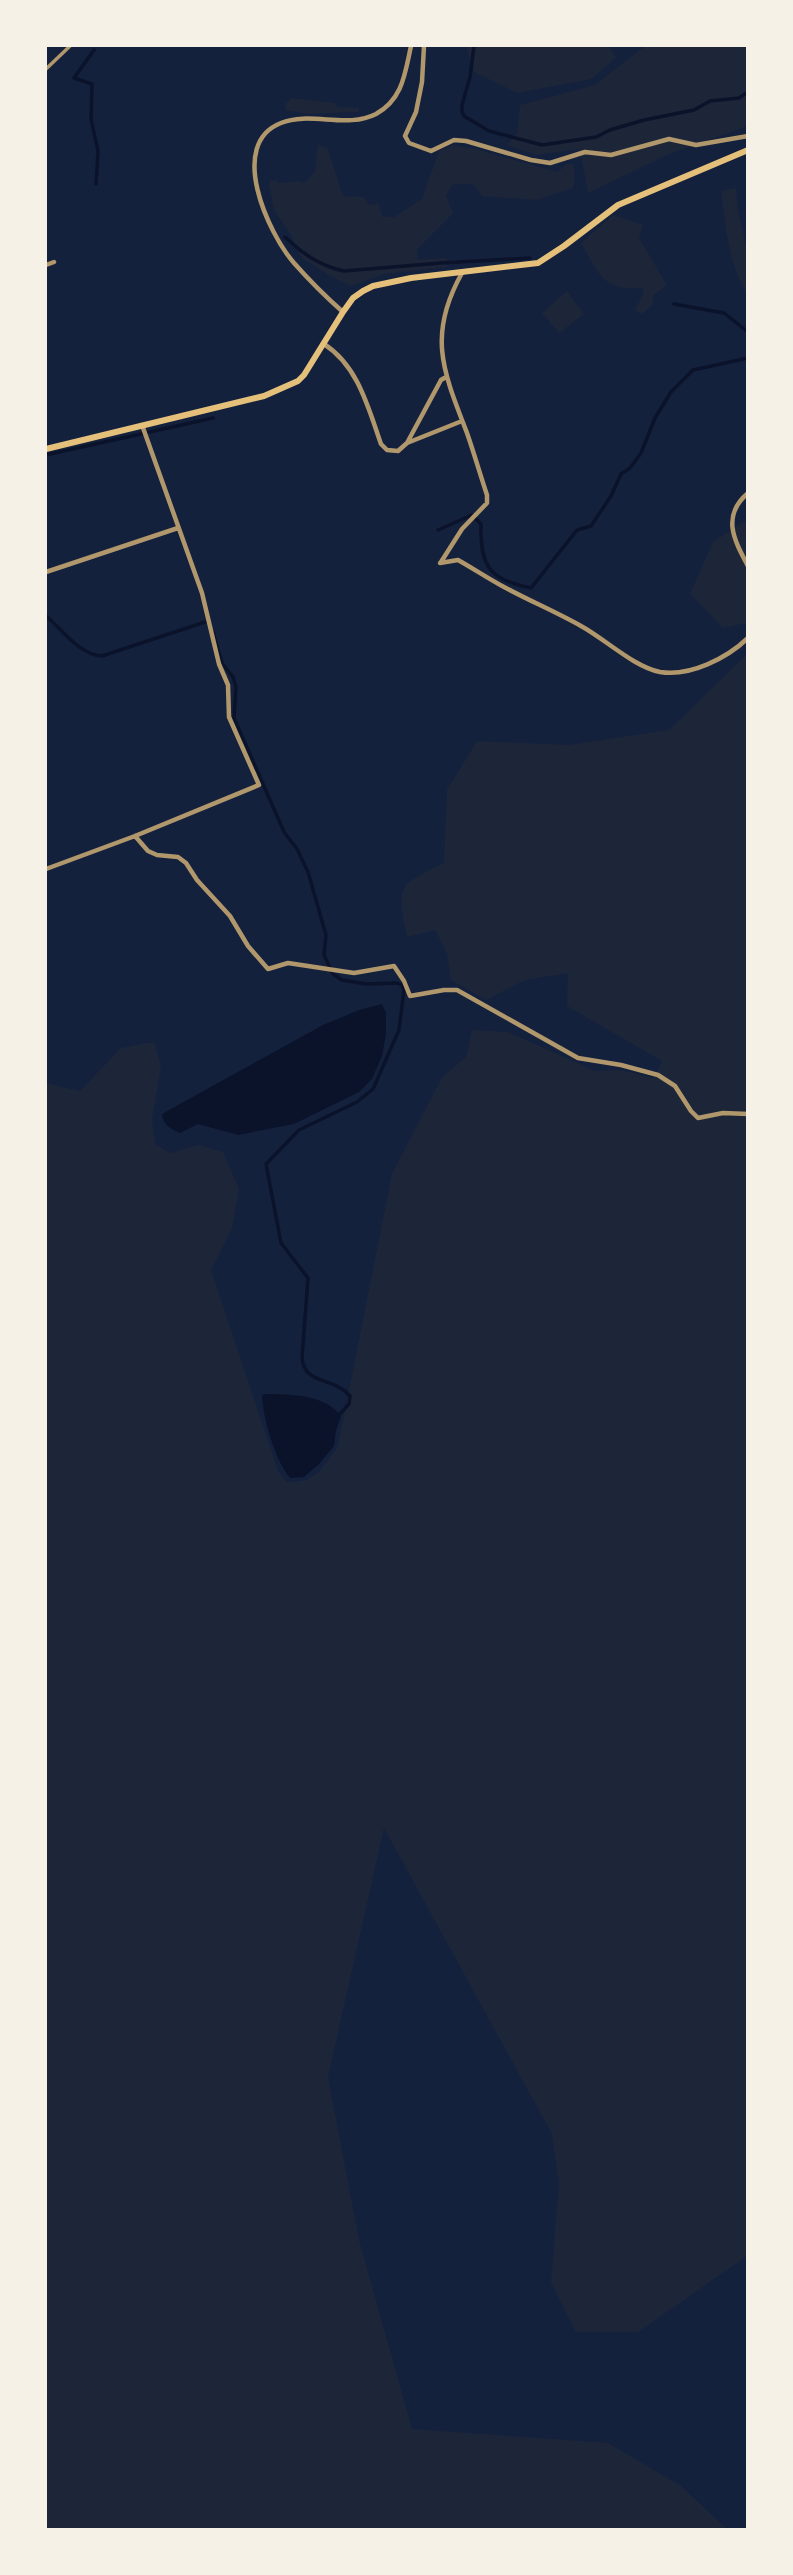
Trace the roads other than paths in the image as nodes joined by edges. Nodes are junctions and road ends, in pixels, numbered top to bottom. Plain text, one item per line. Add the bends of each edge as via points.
1 (69, 46) edge
2 (411, 46) edge
3 (424, 46) edge
4 (46, 69) edge
5 (747, 136) edge
6 (747, 150) edge
7 (54, 262) dead end
8 (46, 265) edge
9 (462, 273) junction
10 (343, 312) junction
11 (324, 344) junction
12 (446, 377) junction
13 (462, 421) junction
14 (144, 431) junction
15 (407, 443) junction
16 (46, 449) edge
17 (747, 493) edge
18 (178, 528) junction
19 (747, 566) edge
20 (46, 572) edge
21 (747, 638) edge
22 (135, 836) junction
23 (46, 869) edge
24 (747, 1114) edge

1 - 4 street
2 - 10 street via 402,86 374,115 281,122 268,130 254,152 257,190 285,250
3 - 5 street via 416,112 405,136 422,148 466,141 550,163 584,152 611,155 669,139 696,145
6 - 9 main road via 618,205 538,263
7 - 8 street
9 - 10 main road via 373,286
9 - 12 street via 443,318
10 - 11 main road
11 - 14 main road via 298,381 264,396
11 - 15 street via 344,359 352,372 381,444 398,451
12 - 13 street
12 - 15 street
13 - 15 street
13 - 21 street via 487,503 462,529 440,563 458,560 661,672 701,666
14 - 16 main road
14 - 18 street
17 - 19 street via 737,505 731,525
18 - 20 street
18 - 22 street via 228,685 229,717 259,785
22 - 23 street
22 - 24 street via 148,851 186,863 268,969 288,963 354,973 394,967 410,996 457,990 578,1058 658,1075 675,1086 698,1118

